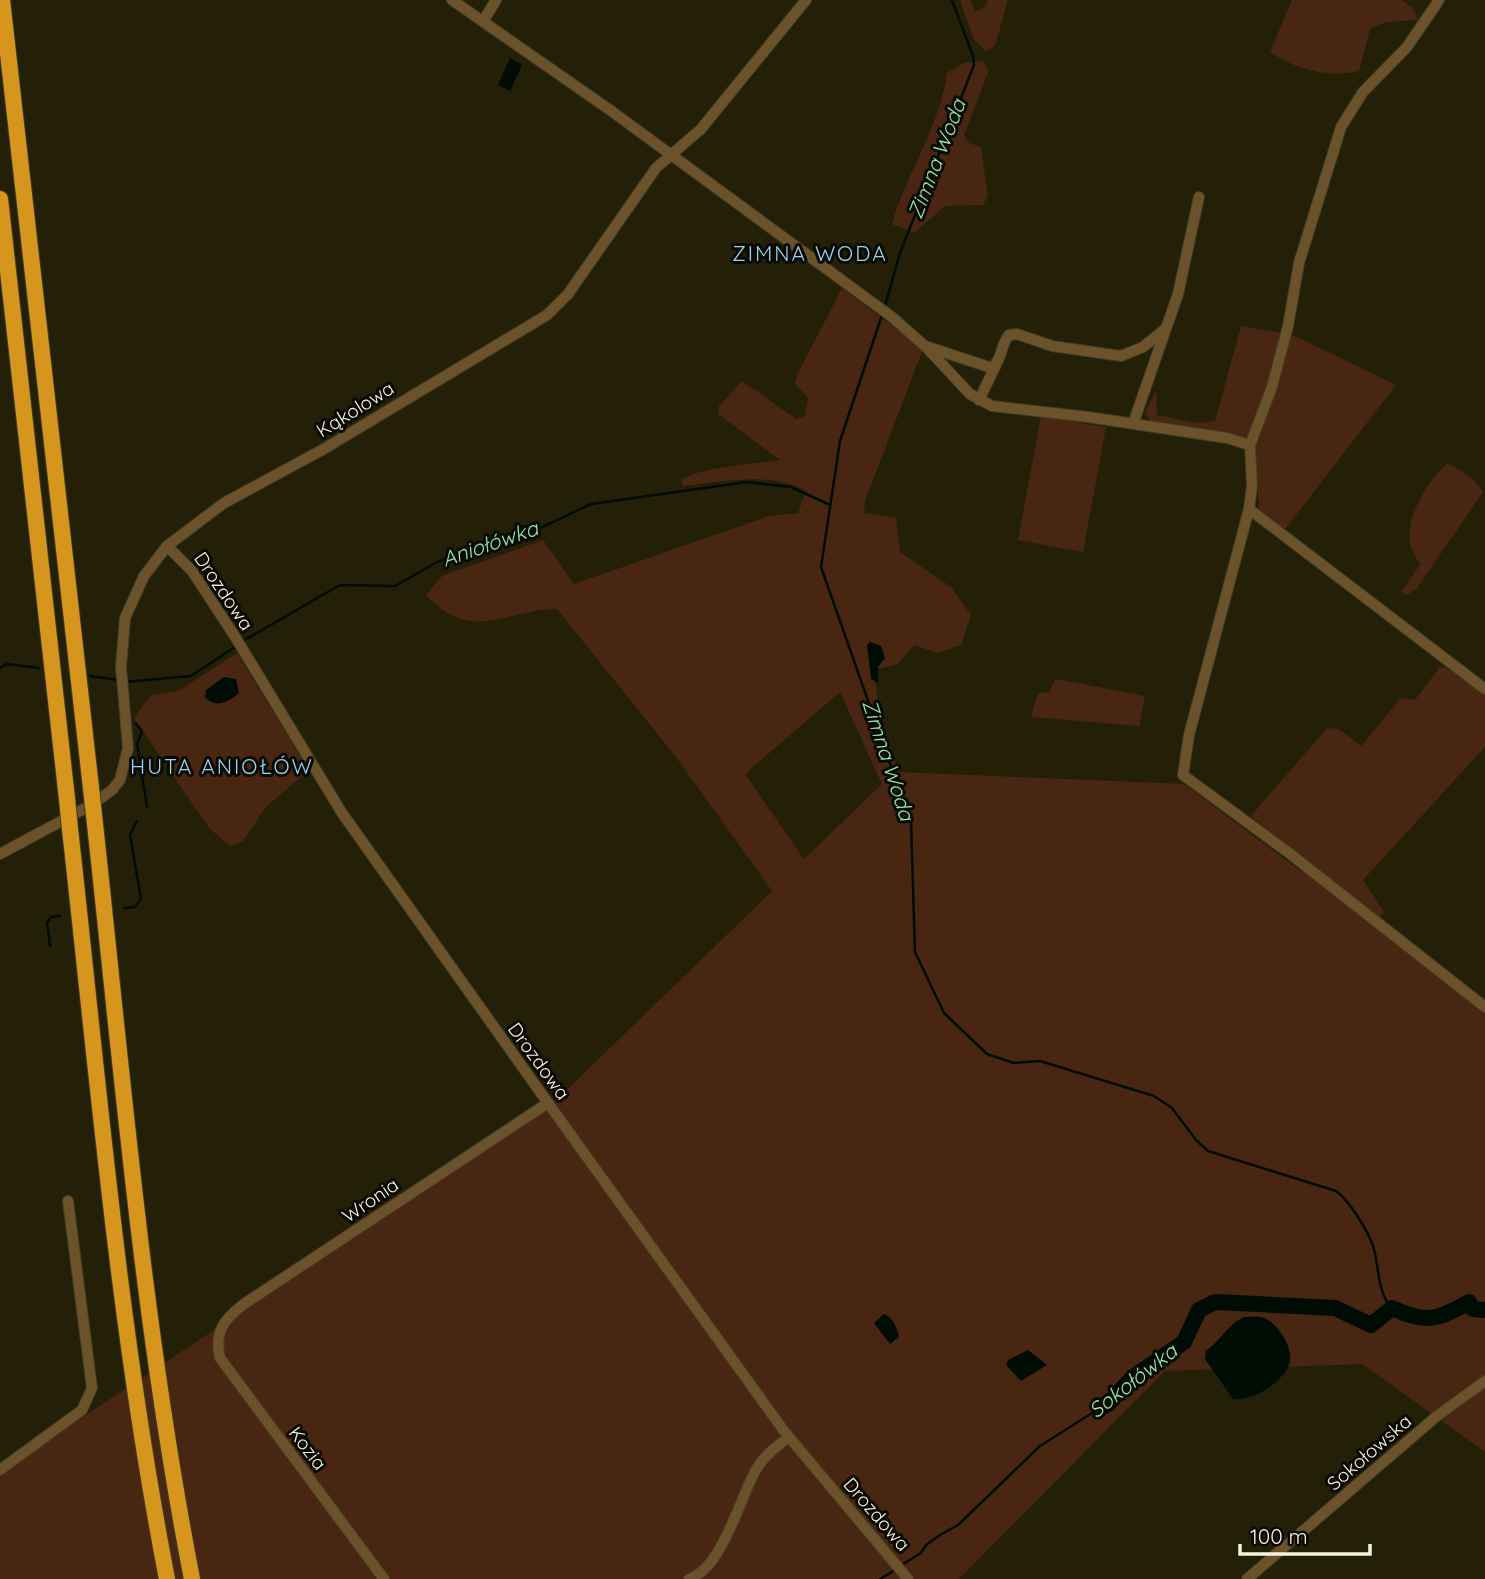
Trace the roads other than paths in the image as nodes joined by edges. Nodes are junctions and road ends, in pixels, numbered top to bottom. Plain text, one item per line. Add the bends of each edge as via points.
1 (2, 0) edge
2 (452, 0) edge
3 (496, 0) edge
4 (806, 0) edge
5 (1439, 0) edge
6 (482, 21) junction
7 (670, 155) junction
8 (1199, 197) dead end
9 (0, 199) edge
10 (1164, 331) junction
11 (924, 345) junction
12 (996, 365) junction
13 (979, 400) junction
14 (1133, 424) junction
15 (1250, 445) junction
16 (1249, 509) junction
17 (167, 546) junction
18 (1485, 689) edge
19 (0, 854) edge
20 (1485, 1007) edge
21 (548, 1103) junction
22 (68, 1201) dead end
23 (218, 1333) joint
24 (1485, 1381) edge
25 (789, 1437) junction
26 (0, 1470) edge
27 (902, 1571) edge
28 (167, 1579) edge
29 (192, 1579) edge
30 (384, 1579) edge
31 (689, 1579) edge
32 (1247, 1579) edge

1 - 29 highway, bridge via 148,1307
2 - 6 street
3 - 6 street
4 - 7 street, Kąkolowa via 726,100
5 - 15 street via 1407,47 1363,92 1341,127 1300,262 1272,387
6 - 7 street
7 - 11 street
7 - 17 street, Kąkolowa via 653,172 568,294 547,315 224,503
8 - 10 street via 1179,288
9 - 28 highway, bridge via 123,1306
10 - 12 street via 1121,356 1009,335
10 - 14 street
11 - 12 street via 987,368
11 - 13 street
12 - 13 street
13 - 14 street via 1007,409
14 - 15 street
15 - 16 street
16 - 18 street
16 - 20 street via 1189,735 1183,775
17 - 19 street, Kąkolowa via 144,576 125,618 121,667 128,748 112,790
17 - 21 street, Drozdowa via 192,571 342,813
21 - 23 street, Wronia via 244,1304 230,1314
21 - 25 street, Drozdowa
22 - 26 street via 92,1388 82,1410
23 - 30 street, Kozia via 220,1358
24 - 32 street, Sokołowska via 1437,1416
25 - 27 street, Drozdowa
25 - 31 street via 762,1462 712,1560

